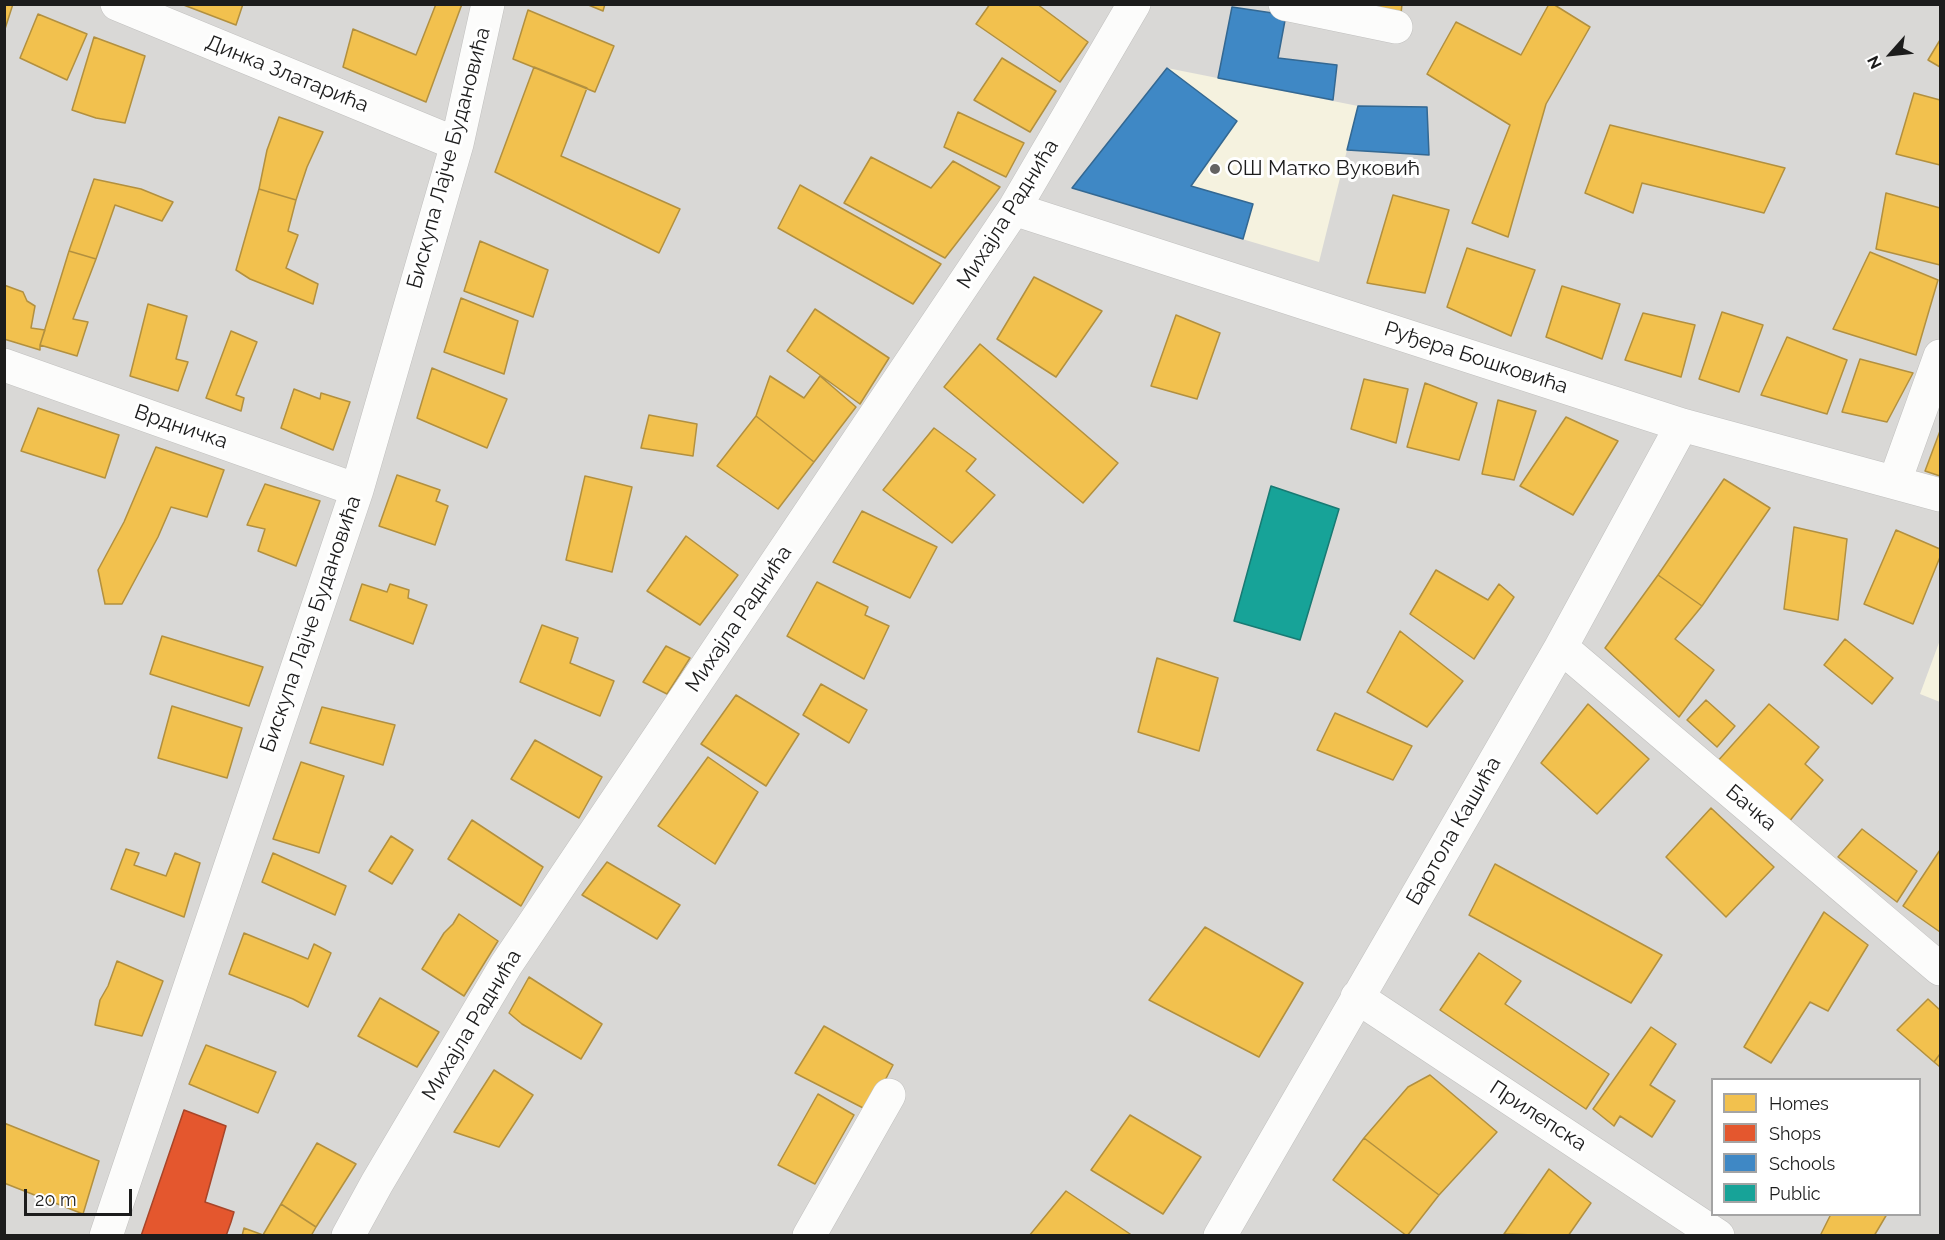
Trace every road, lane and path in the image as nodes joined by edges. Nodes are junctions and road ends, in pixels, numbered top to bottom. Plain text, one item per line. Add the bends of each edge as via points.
1 (117, 4) edge
2 (488, 4) edge
3 (1134, 4) edge
4 (1285, 4) edge
5 (1396, 27) dead end
6 (457, 144) junction
7 (1014, 208) junction
8 (1941, 356) edge
9 (4, 365) edge
10 (1682, 424) junction
11 (1895, 481) junction
12 (357, 490) junction
13 (1941, 495) edge
14 (1561, 647) junction
15 (1941, 969) edge
16 (1357, 997) junction
17 (889, 1095) dead end
18 (106, 1236) edge
19 (348, 1236) edge
20 (809, 1236) edge
21 (1220, 1236) edge
22 (1718, 1236) edge

1 - 6 street, Динка Златарића
2 - 6 street, Бискупа Лајче Будановића
3 - 7 street, Михајла Раднића
4 - 5 street
6 - 12 street, Бискупа Лајче Будановића
7 - 10 street, Руђера Бошковића
7 - 19 street, Михајла Раднића via 506,965
8 - 11 street
9 - 12 street, Врдничка
10 - 11 street, Руђера Бошковића
10 - 14 street, Бартола Кашића
11 - 13 street, Руђера Бошковића
12 - 18 street, Бискупа Лајче Будановића
14 - 15 street, Бачка
14 - 16 street, Бартола Кашића
16 - 21 street, Бартола Кашића
16 - 22 street, Прилепска
17 - 20 street

